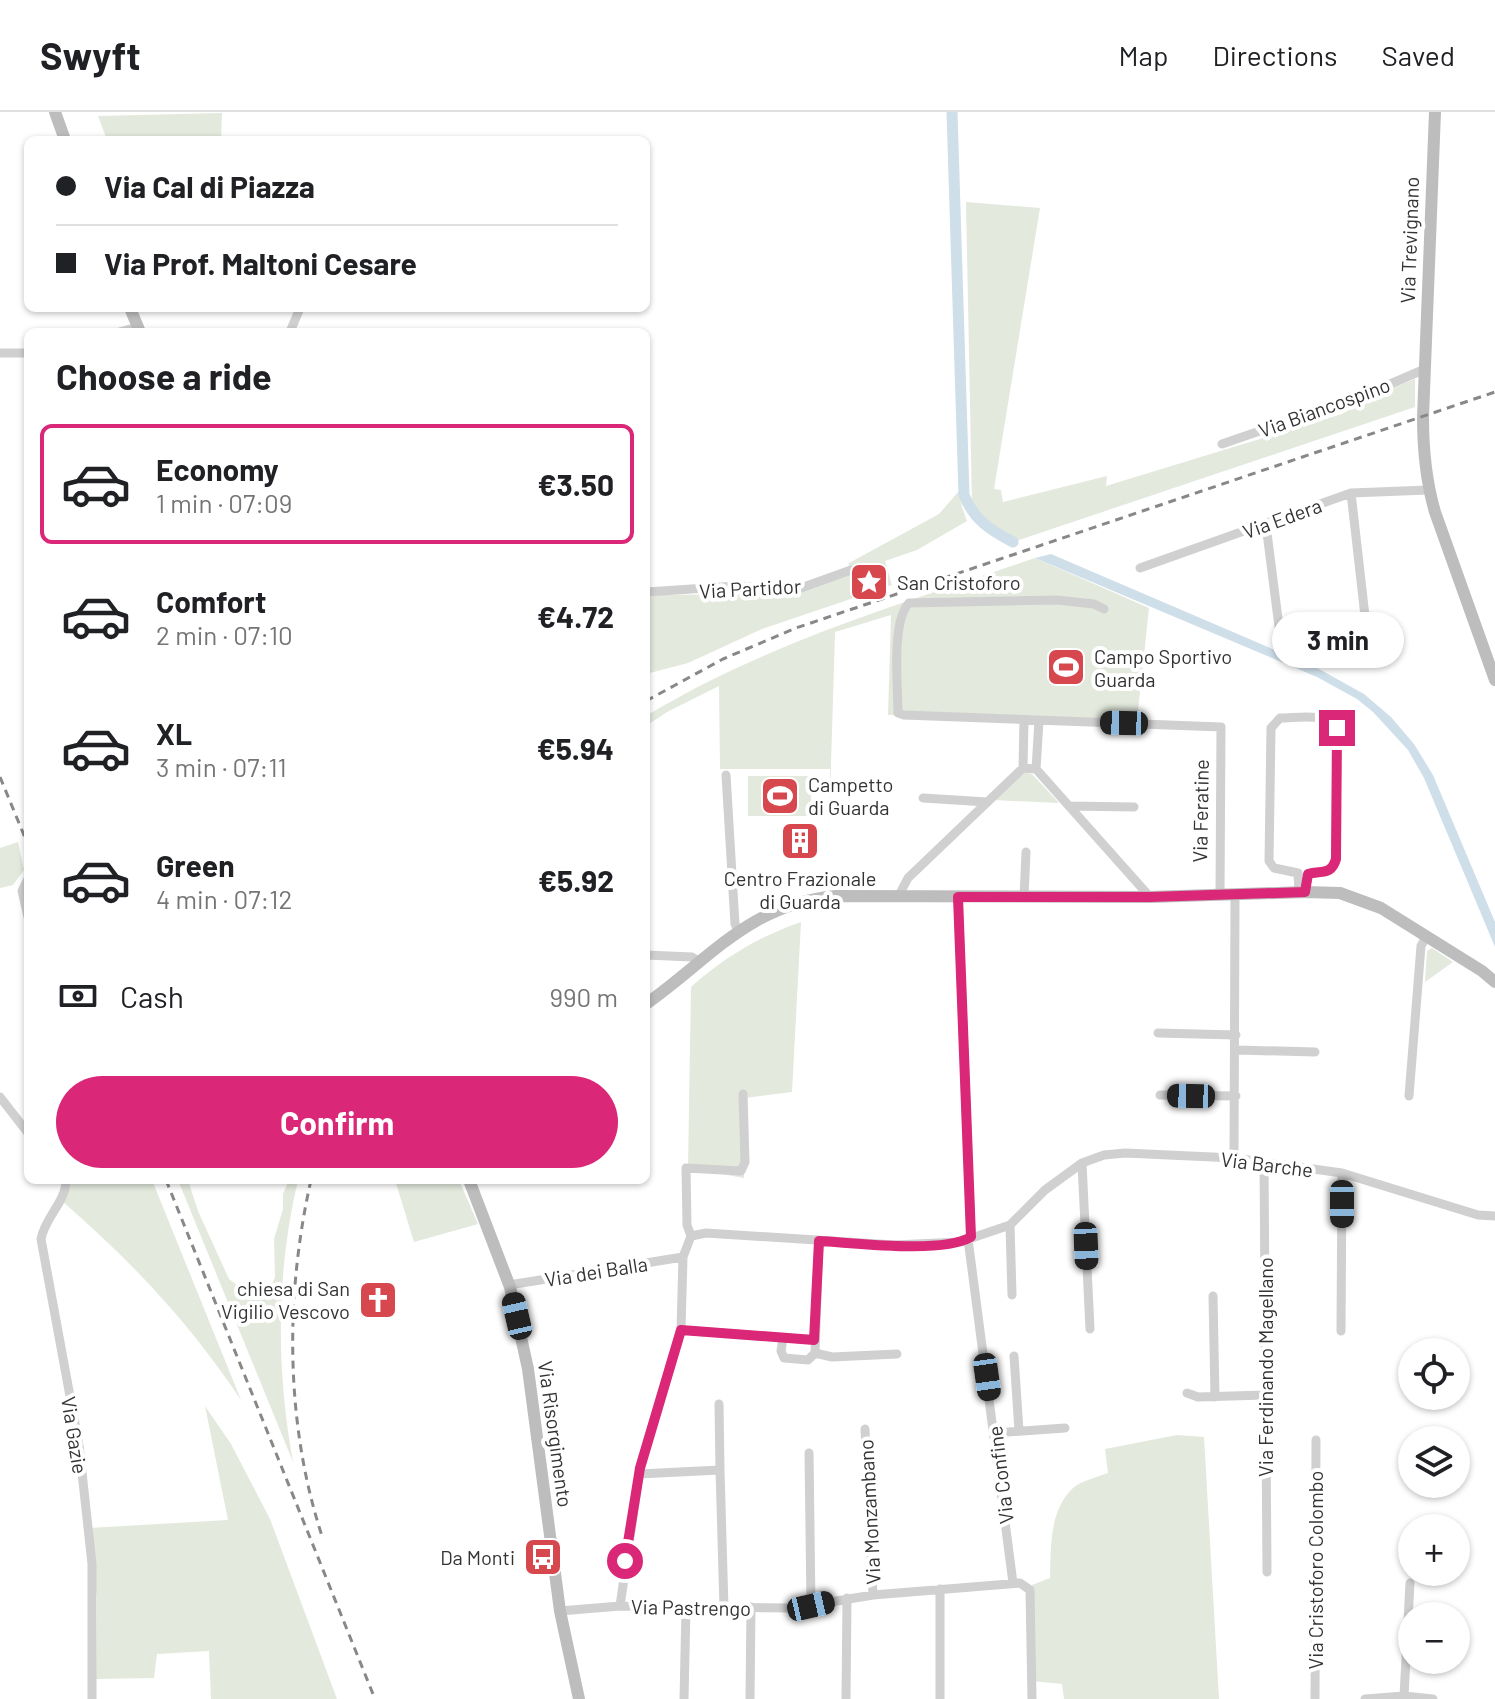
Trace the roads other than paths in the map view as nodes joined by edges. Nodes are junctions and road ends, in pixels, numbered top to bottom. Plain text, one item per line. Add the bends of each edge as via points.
1 (1435, 112) edge
2 (54, 113) edge
3 (63, 136) edge
4 (0, 353) edge
5 (24, 353) edge
6 (1425, 369) junction
7 (1222, 444) dead end
8 (1428, 490) junction
9 (1351, 493) junction
10 (1266, 525) junction
11 (1140, 568) dead end
12 (851, 570) dead end
13 (650, 592) edge
14 (1104, 609) dead end
15 (1282, 650) dead end
16 (1370, 660) dead end
17 (1495, 680) edge
18 (1024, 720) junction
19 (1039, 721) junction
20 (1023, 768) junction
21 (1036, 769) junction
22 (726, 775) dead end
23 (923, 798) dead end
24 (987, 802) junction
25 (1070, 806) junction
26 (1134, 807) dead end
27 (1026, 852) dead end
28 (1302, 892) junction
29 (1220, 895) junction
30 (1235, 895) junction
31 (898, 897) junction
32 (958, 897) junction
33 (1024, 897) junction
34 (1150, 897) junction
35 (738, 930) junction
36 (1426, 937) junction
37 (650, 955) edge
38 (700, 962) junction
39 (1492, 974) edge
40 (650, 1001) edge
41 (1158, 1033) dead end
42 (1236, 1035) junction
43 (1236, 1050) junction
44 (1315, 1052) dead end
45 (743, 1094) dead end
46 (1160, 1095) dead end
47 (1236, 1096) junction
48 (1409, 1096) dead end
49 (0, 1097) edge
50 (24, 1128) edge
51 (1234, 1158) junction
52 (1264, 1162) junction
53 (1082, 1163) junction
54 (1342, 1173) junction
55 (66, 1184) edge
56 (471, 1184) edge
57 (1495, 1216) edge
58 (1010, 1225) junction
59 (691, 1236) junction
60 (970, 1238) junction
61 (819, 1241) junction
62 (683, 1257) junction
63 (509, 1285) junction
64 (1012, 1295) dead end
65 (1213, 1296) dead end
66 (1090, 1329) dead end
67 (681, 1330) junction
68 (1341, 1331) dead end
69 (783, 1338) junction
70 (814, 1340) junction
71 (815, 1353) junction
72 (897, 1354) dead end
73 (1014, 1356) dead end
74 (1187, 1393) dead end
75 (1265, 1395) junction
76 (1215, 1397) junction
77 (719, 1404) dead end
78 (1065, 1428) dead end
79 (865, 1429) dead end
80 (1019, 1431) junction
81 (995, 1433) junction
82 (1316, 1440) dead end
83 (809, 1453) dead end
84 (720, 1470) junction
85 (639, 1474) junction
86 (1267, 1572) dead end
87 (1013, 1583) junction
88 (1410, 1586) edge
89 (940, 1589) junction
90 (873, 1595) junction
91 (847, 1598) junction
92 (620, 1606) junction
93 (811, 1606) junction
94 (751, 1607) junction
95 (686, 1608) junction
96 (724, 1608) junction
97 (560, 1611) junction
98 (1410, 1697) edge
99 (92, 1699) edge
100 (579, 1699) edge
101 (684, 1699) edge
102 (750, 1699) edge
103 (846, 1699) edge
104 (940, 1699) edge
105 (1032, 1699) edge
106 (1315, 1699) edge
107 (1365, 1699) edge
108 (1433, 1699) edge

1 - 6 street, Via Trevignano
2 - 3 street
4 - 5 street
6 - 7 street, Via Biancospino
6 - 8 street, Via Trevignano
8 - 9 street, Via Edera
8 - 17 street, Via Trevignano
9 - 10 street, Via Edera
9 - 16 street
10 - 11 street, Via Edera
10 - 15 street
12 - 13 street, Via Partidor via 798,589 737,586
14 - 18 street via 1057,600 926,602 905,607 899,629 898,713
18 - 19 street
18 - 20 street
19 - 21 street
19 - 29 street, Via Feratine via 1221,727
20 - 21 street
20 - 24 street
21 - 25 street
22 - 35 street
23 - 24 street
24 - 31 street via 908,878
25 - 26 street
25 - 34 street
27 - 33 street
28 - 28 street via 1308,874 1326,873 1336,859 1337,728 1330,720 1280,718 1271,728 1269,861 1274,868 1298,873
28 - 30 street
28 - 36 street via 1355,897
29 - 30 street
29 - 34 street
30 - 42 street
31 - 32 street
31 - 35 street via 810,899
32 - 33 street
32 - 60 street, Via Confine
33 - 34 street
35 - 38 street
36 - 39 street
36 - 48 street via 1421,946
37 - 38 street
38 - 40 street
41 - 42 street
42 - 43 street
43 - 44 street
43 - 47 street
45 - 59 street via 741,1171 686,1168
46 - 47 street
47 - 51 street
49 - 50 street
51 - 52 street, Via Barche
51 - 53 street, Via Barche via 1125,1153
52 - 54 street, Via Barche
52 - 75 street, Via Ferdinando Magellano
53 - 58 street, Via Barche
53 - 66 street
54 - 57 street, Via Barche
54 - 68 street
55 - 99 street, Via Gazie via 41,1239 79,1445 92,1564
56 - 63 street, Via Risorgimento
58 - 60 street, Via Barche
58 - 64 street
59 - 61 street, Via Barche
59 - 62 street
60 - 61 street, Via Barche via 920,1245
60 - 81 street, Via Confine
61 - 70 street
62 - 63 street, Via dei Balla
62 - 67 street
63 - 97 street, Via Risorgimento via 528,1369
65 - 76 street
67 - 69 street
67 - 85 street
69 - 70 street
69 - 71 street via 784,1358 808,1360
70 - 71 street
71 - 72 street
73 - 80 street
74 - 76 street
75 - 76 street
75 - 86 street, Via Ferdinando Magellano
77 - 84 street
78 - 80 street
79 - 90 street, Via Monzambano
80 - 81 street
81 - 87 street, Via Confine
82 - 106 street, Via Cristoforo Colombo
83 - 93 street
84 - 85 street
84 - 96 street
85 - 92 street
87 - 89 street, Via Pastrengo
87 - 105 street, Via Confine via 1030,1590
88 - 98 street
89 - 90 street, Via Pastrengo
89 - 104 street
90 - 91 street, Via Pastrengo
91 - 93 street, Via Pastrengo
91 - 103 street
92 - 95 street, Via Pastrengo
92 - 97 street, Via Pastrengo
93 - 94 street, Via Pastrengo
94 - 96 street, Via Pastrengo
94 - 102 street
95 - 96 street, Via Pastrengo
95 - 101 street
97 - 100 street, Via Risorgimento
98 - 107 street
98 - 108 street

